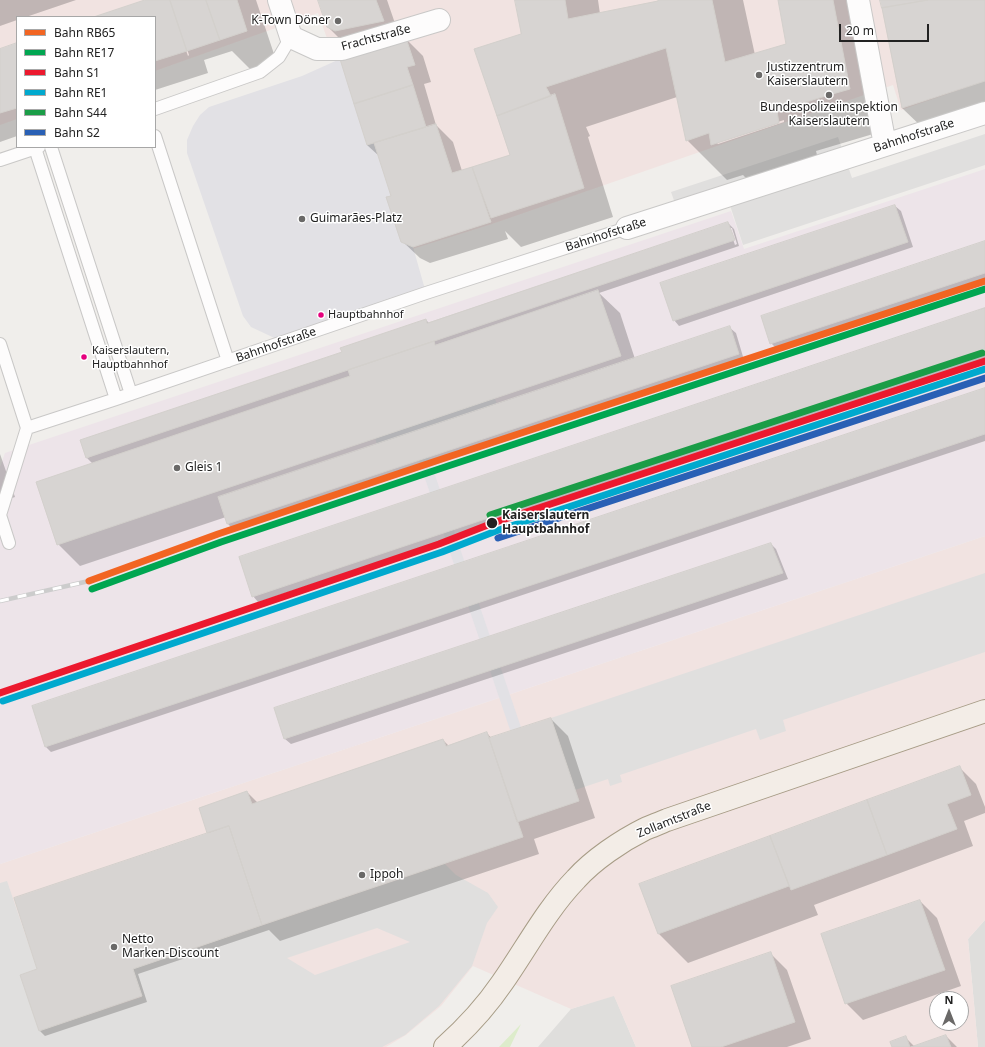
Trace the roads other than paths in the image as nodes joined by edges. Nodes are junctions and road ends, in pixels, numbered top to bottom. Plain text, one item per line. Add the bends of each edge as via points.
1 (279, 0) edge
2 (858, 0) edge
3 (439, 20) dead end
4 (291, 37) junction
5 (156, 109) edge
6 (985, 113) edge
7 (156, 139) edge
8 (885, 145) junction
9 (37, 148) edge
10 (50, 148) edge
11 (0, 160) edge
12 (627, 228) joint
13 (0, 344) edge
14 (228, 361) junction
15 (131, 394) junction
16 (116, 399) junction
17 (27, 428) junction
18 (0, 515) edge
19 (9, 543) dead end
20 (985, 710) edge
21 (445, 1047) edge

1 - 4 street
2 - 8 street
3 - 4 street, Frachtstraße via 342,49 317,49
4 - 5 lane via 279,57 260,72
6 - 8 street, Bahnhofstraße
7 - 14 lane
8 - 12 street, Bahnhofstraße
9 - 11 lane
9 - 16 lane
10 - 15 lane
12 - 14 lane, Bahnhofstraße
13 - 17 lane
14 - 15 lane
15 - 16 lane
16 - 17 lane
17 - 18 lane
18 - 19 lane
20 - 21 main road, Zollamtstraße via 667,820 620,844 596,860 562,894 501,984

